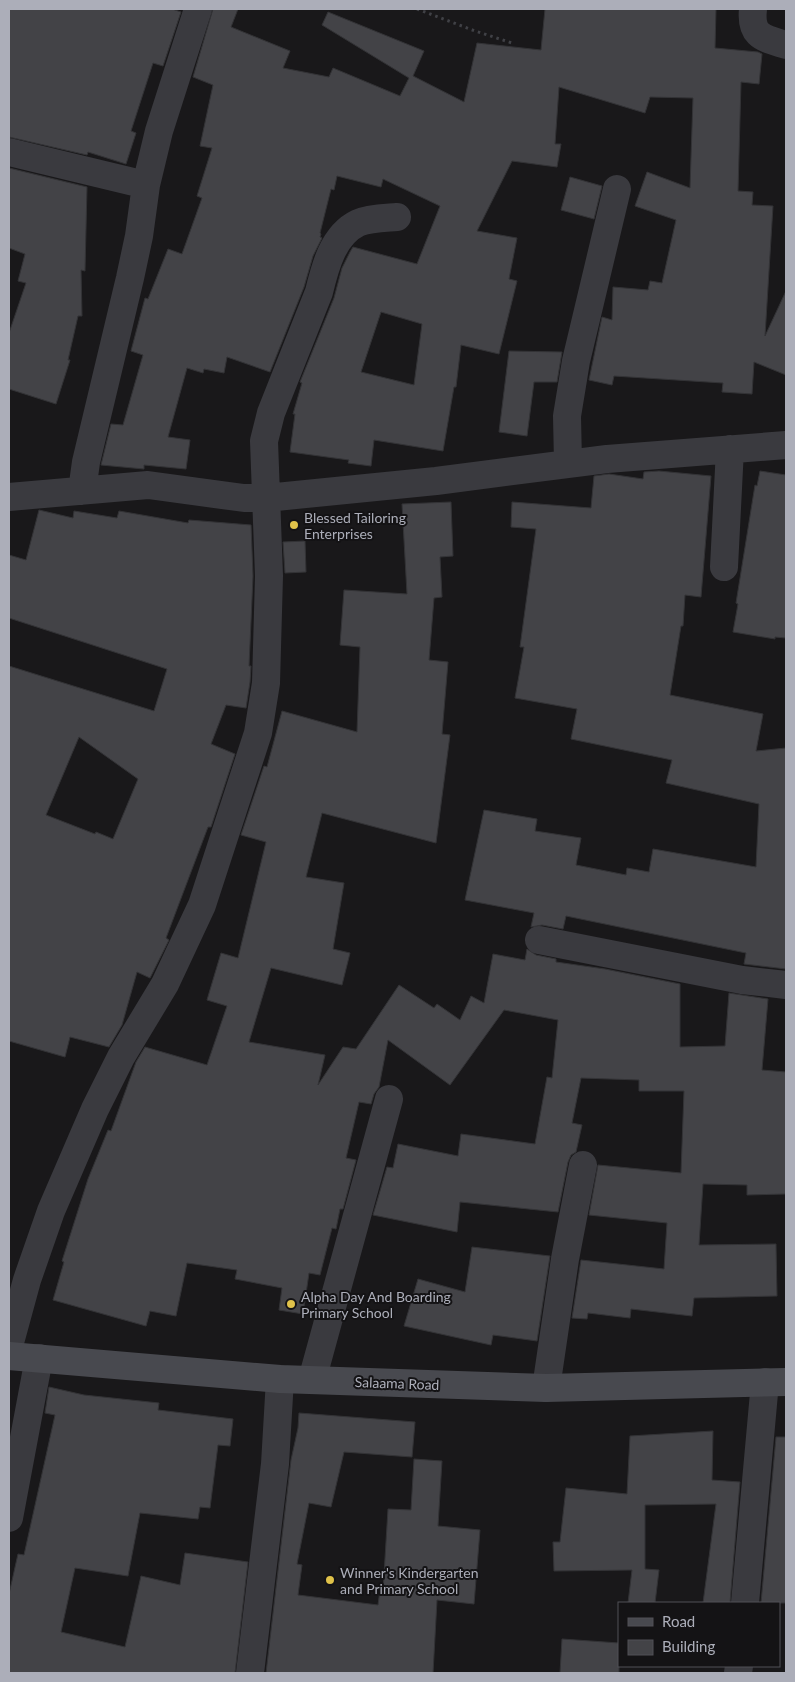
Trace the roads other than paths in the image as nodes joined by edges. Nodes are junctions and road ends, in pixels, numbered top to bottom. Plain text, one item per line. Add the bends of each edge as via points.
1 (198, 9) edge
2 (753, 9) edge
3 (786, 45) edge
4 (9, 152) edge
5 (146, 185) junction
6 (617, 189) dead end
7 (397, 217) dead end
8 (786, 445) edge
9 (730, 449) junction
10 (568, 463) junction
11 (82, 491) junction
12 (9, 497) edge
13 (266, 498) junction
14 (724, 567) dead end
15 (539, 940) dead end
16 (786, 985) edge
17 (389, 1099) dead end
18 (583, 1165) dead end
19 (9, 1346) edge
20 (9, 1356) edge
21 (39, 1358) junction
22 (280, 1379) junction
23 (312, 1380) junction
24 (776, 1382) edge
25 (546, 1388) junction
26 (9, 1518) edge
27 (745, 1602) edge
28 (250, 1673) edge

1 - 5 street via 159,131
2 - 3 street via 752,19 757,34
4 - 5 street
5 - 11 street via 139,236
6 - 10 street via 566,416
7 - 13 street via 360,222 344,233 334,248 271,413 264,442
8 - 9 street
9 - 10 street
9 - 14 street
10 - 13 street
11 - 12 street
11 - 13 street via 148,485
13 - 19 street via 269,576 266,683 258,733 202,905 165,984 121,1057 91,1118 51,1211
15 - 16 street via 742,980
17 - 23 street
18 - 25 street
20 - 21 main road, Salaama Road
21 - 22 main road, Salaama Road
21 - 26 street
22 - 23 main road, Salaama Road
22 - 28 street via 275,1464
23 - 25 main road, Salaama Road
24 - 25 main road, Salaama Road
24 - 27 street

